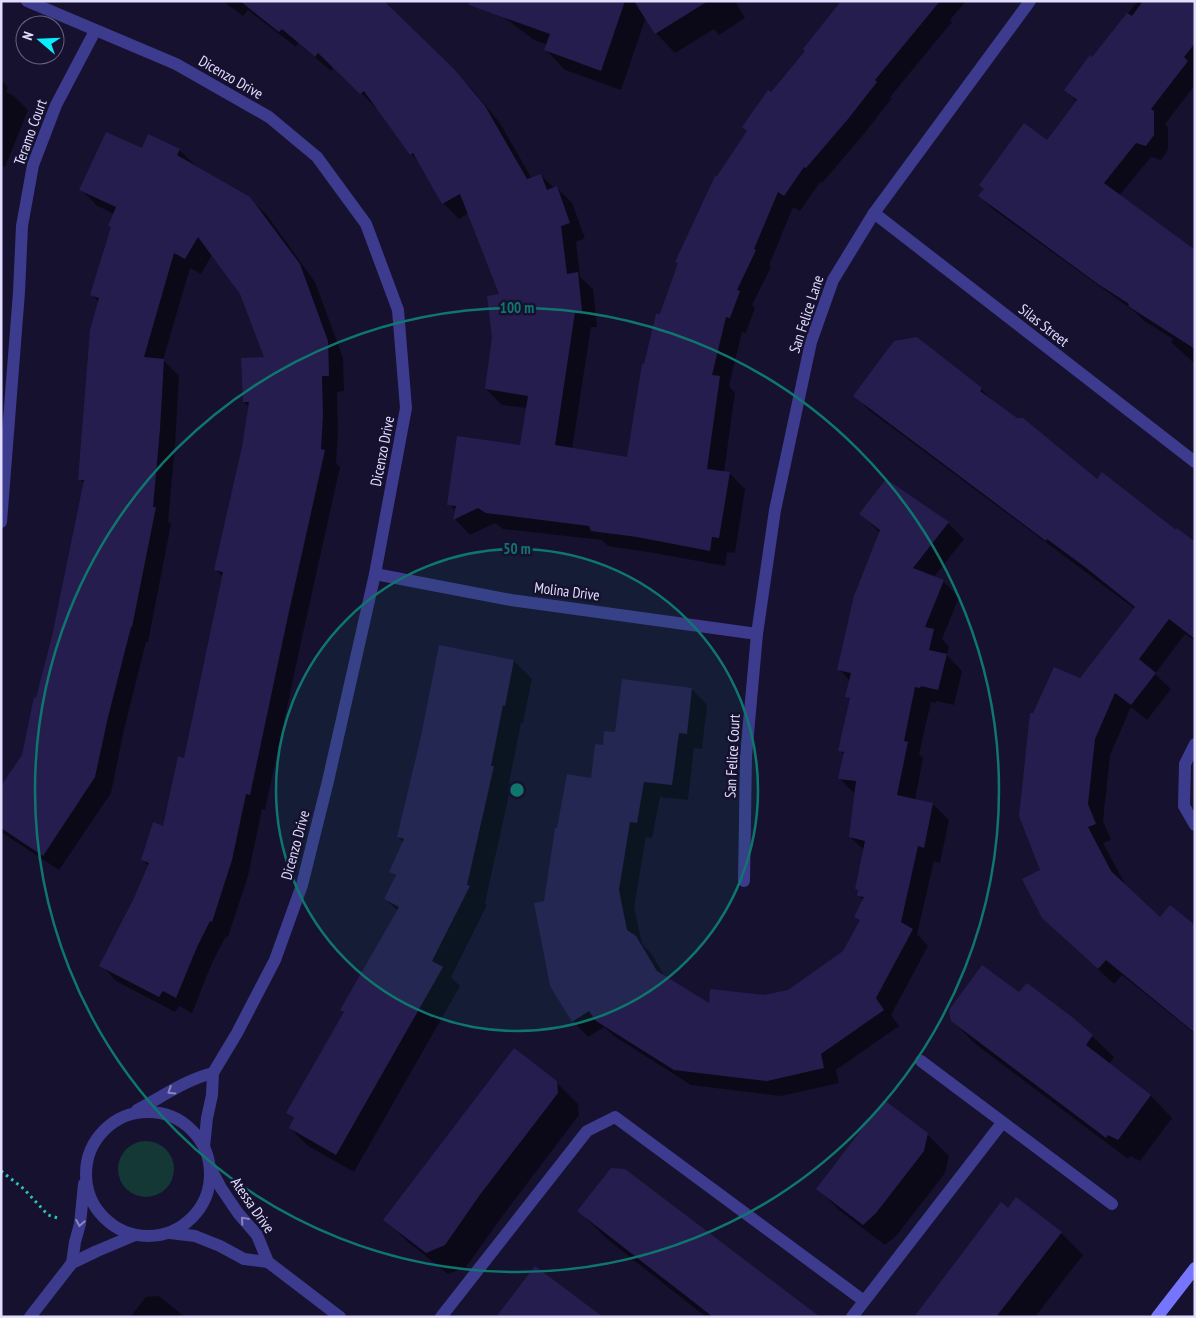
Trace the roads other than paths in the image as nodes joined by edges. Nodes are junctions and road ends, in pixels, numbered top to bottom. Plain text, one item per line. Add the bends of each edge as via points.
1 (27, 1) edge
2 (1030, 1) edge
3 (95, 31) junction
4 (874, 213) junction
5 (1195, 462) edge
6 (1, 522) edge
7 (375, 574) junction
8 (757, 634) junction
9 (1195, 744) edge
10 (1195, 825) edge
11 (744, 881) dead end
12 (921, 1061) dead end
13 (213, 1073) junction
14 (131, 1114) junction
15 (1002, 1123) junction
16 (204, 1147) junction
17 (210, 1167) junction
18 (84, 1183) junction
19 (1112, 1204) dead end
20 (170, 1233) junction
21 (135, 1235) junction
22 (268, 1262) junction
23 (72, 1263) junction
24 (1195, 1268) edge
25 (864, 1301) junction
26 (30, 1317) edge
27 (340, 1317) edge
28 (442, 1317) edge
29 (852, 1317) edge
30 (1157, 1317) edge

1 - 3 street, Dicenzo Drive
2 - 4 street, San Felice Lane
3 - 6 street, Teramo Court via 56,105 30,181 22,226
3 - 7 street, Dicenzo Drive via 176,64 270,117 317,156 366,224 398,310 406,408
4 - 5 street, Silas Street
4 - 8 street, San Felice Lane via 833,280 811,342 775,510
7 - 8 street, Molina Drive via 511,600
7 - 13 street, Dicenzo Drive via 302,885 275,960
8 - 11 street, San Felice Court via 746,756
9 - 10 street via 1185,764 1184,806
12 - 15 street
13 -> 14 street via 199,1076
13 - 16 street, Dicenzo Drive
14 - 16 street via 153,1112 174,1117 192,1129
14 - 18 street via 112,1123 97,1138 88,1157
15 - 19 street
15 - 25 street
16 - 17 street
17 - 20 street via 208,1189 199,1208
22 -> 17 street, Atessa Drive via 257,1235 220,1188
18 - 21 street via 97,1210 112,1225
18 -> 23 street
20 - 21 street
20 - 22 street via 196,1236 244,1259
21 - 23 street
22 - 27 street
23 - 26 street
24 - 30 main road
25 - 28 street via 614,1118 587,1131
25 - 29 street

